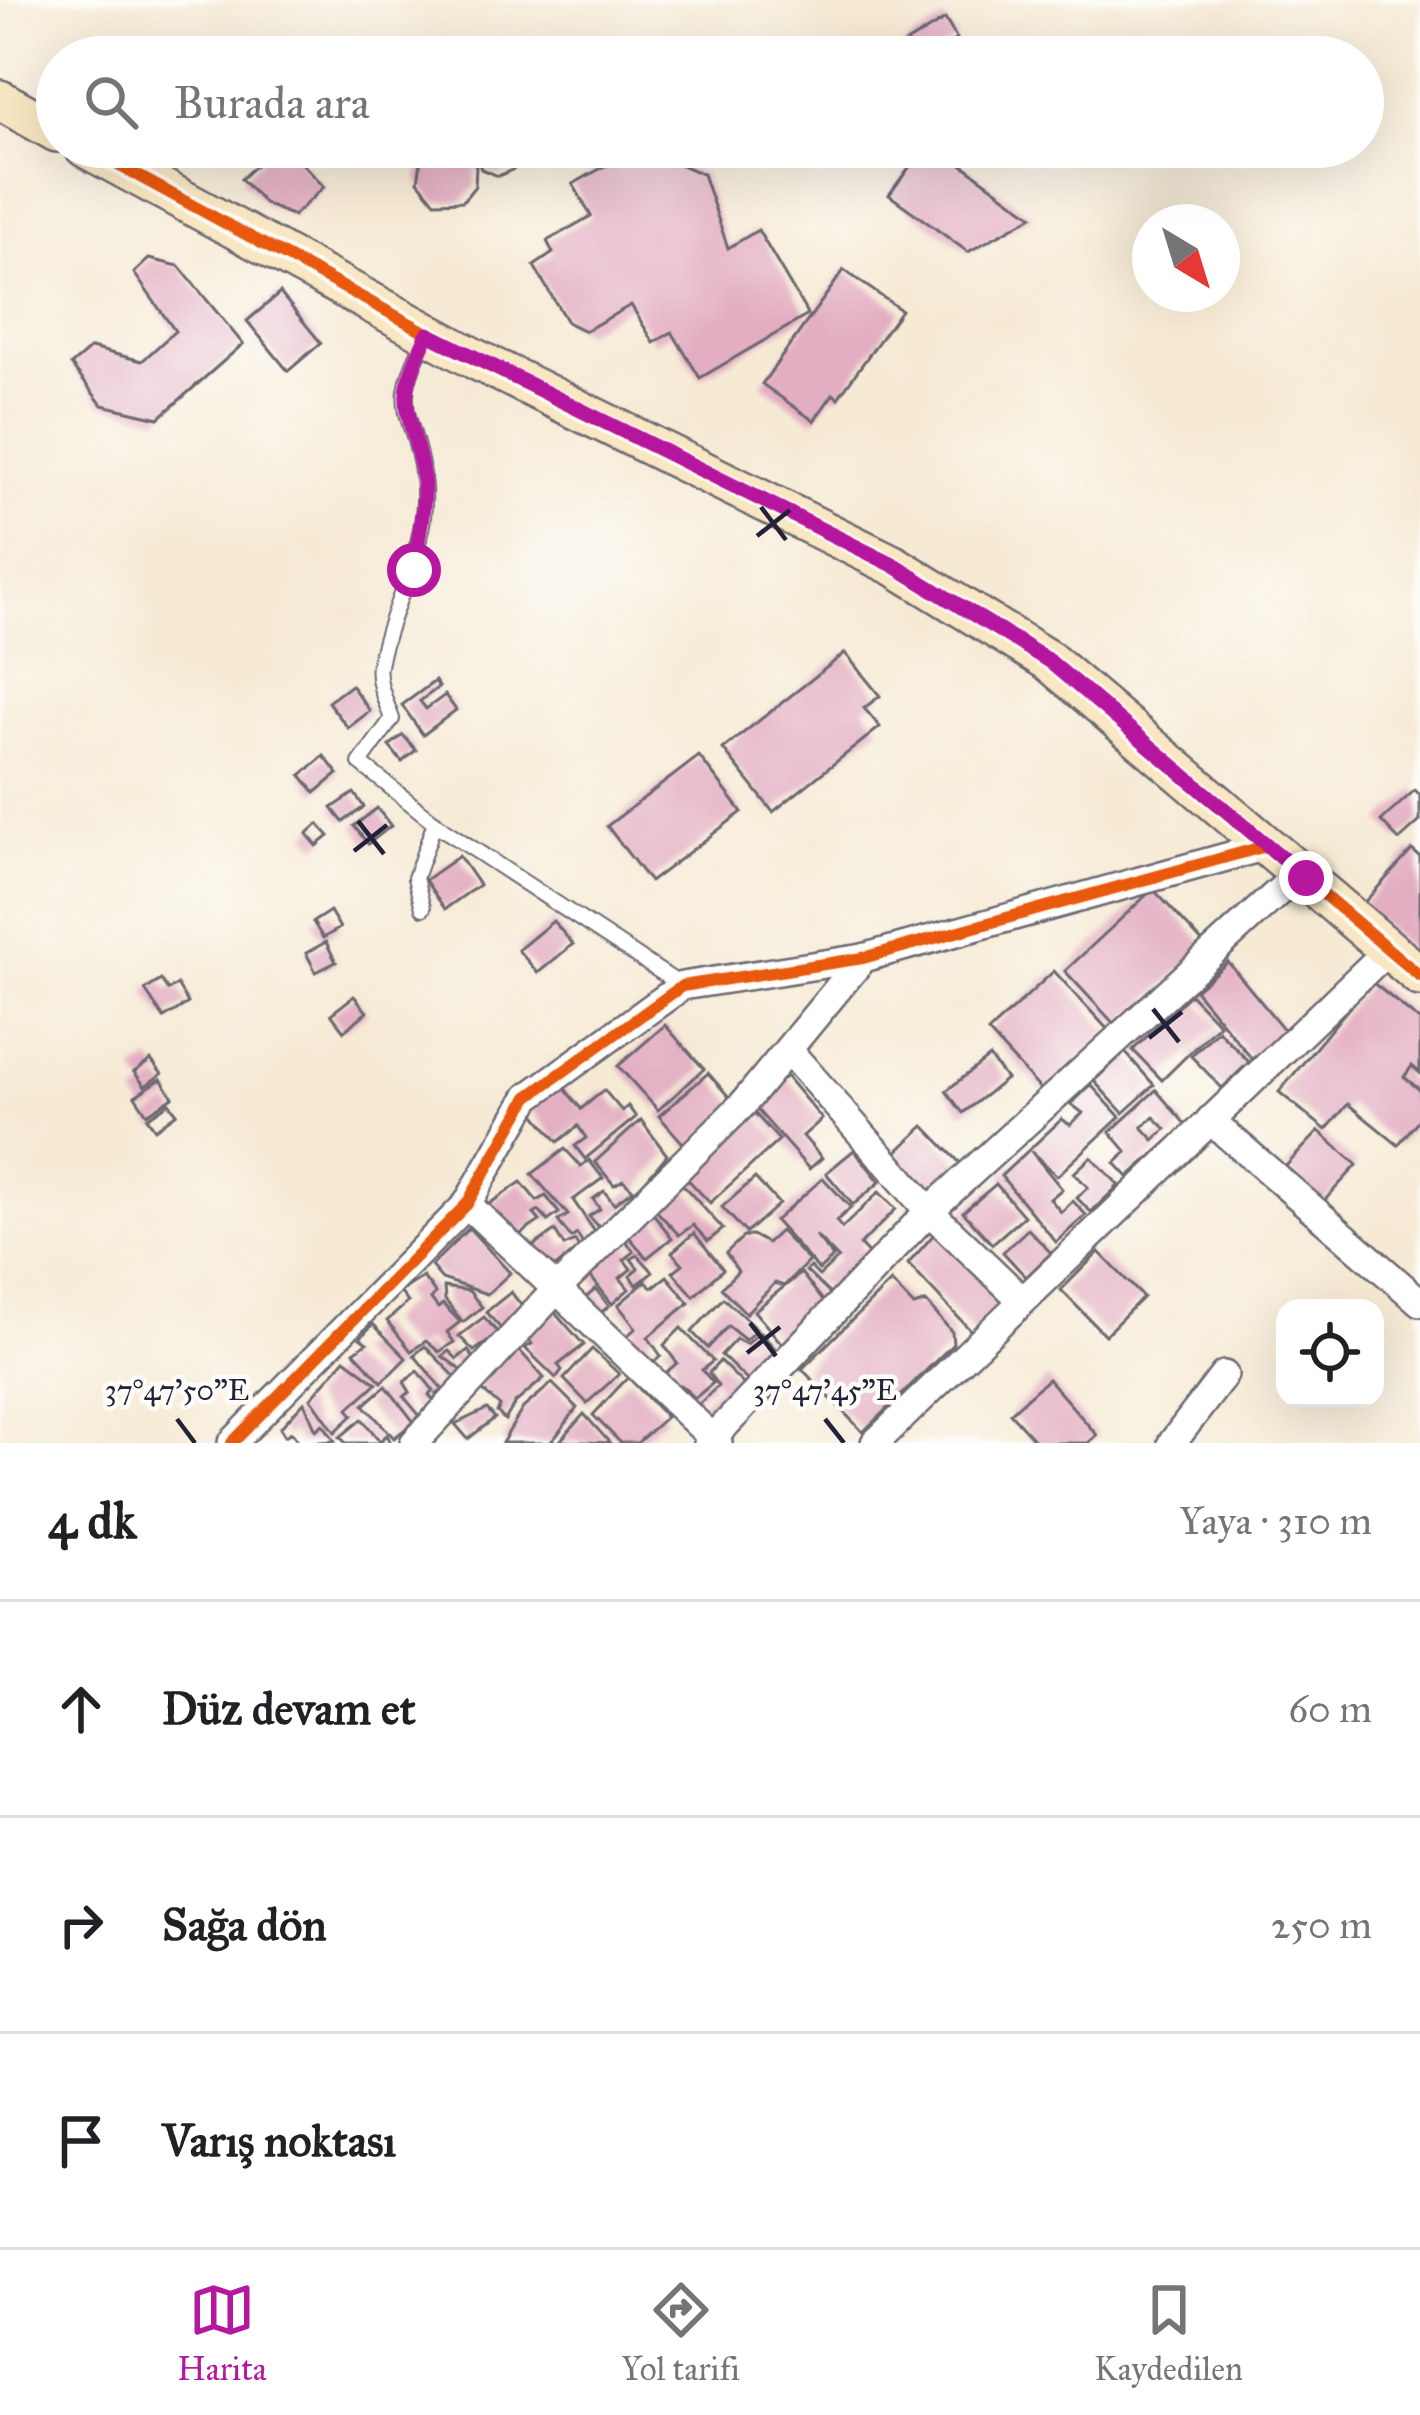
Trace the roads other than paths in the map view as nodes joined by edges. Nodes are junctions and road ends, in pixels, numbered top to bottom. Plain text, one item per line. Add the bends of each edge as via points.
1 (0, 100) edge
2 (36, 120) edge
3 (124, 168) edge
4 (428, 334) junction
5 (435, 822) junction
6 (1266, 846) junction
7 (1299, 873) junction
8 (423, 908) dead end
9 (1389, 950) junction
10 (863, 958) junction
11 (1420, 976) edge
12 (682, 986) junction
13 (788, 1050) junction
14 (1210, 1120) junction
15 (467, 1204) junction
16 (928, 1211) junction
17 (556, 1290) junction
18 (1022, 1300) junction
19 (1420, 1302) edge
20 (1224, 1375) dead end
21 (713, 1441) edge
22 (232, 1443) edge
23 (414, 1443) edge
24 (875, 1443) edge
25 (1172, 1443) edge

1 - 2 street
3 - 4 street
4 - 5 lane via 404,381 407,427 424,480 414,570 377,670 392,718 360,763
4 - 6 street via 914,578 1049,661
5 - 8 lane via 415,878
5 - 12 lane
6 - 7 street
6 - 10 street
7 - 9 street
7 - 16 street
9 - 11 street
9 - 14 street
10 - 12 street
10 - 13 street
12 - 15 street via 528,1097
13 - 16 street
13 - 17 street
14 - 18 street
14 - 19 street
15 - 17 street
15 - 22 street
16 - 18 street
16 - 21 street
17 - 21 street
17 - 23 street
18 - 24 street
20 - 25 street

